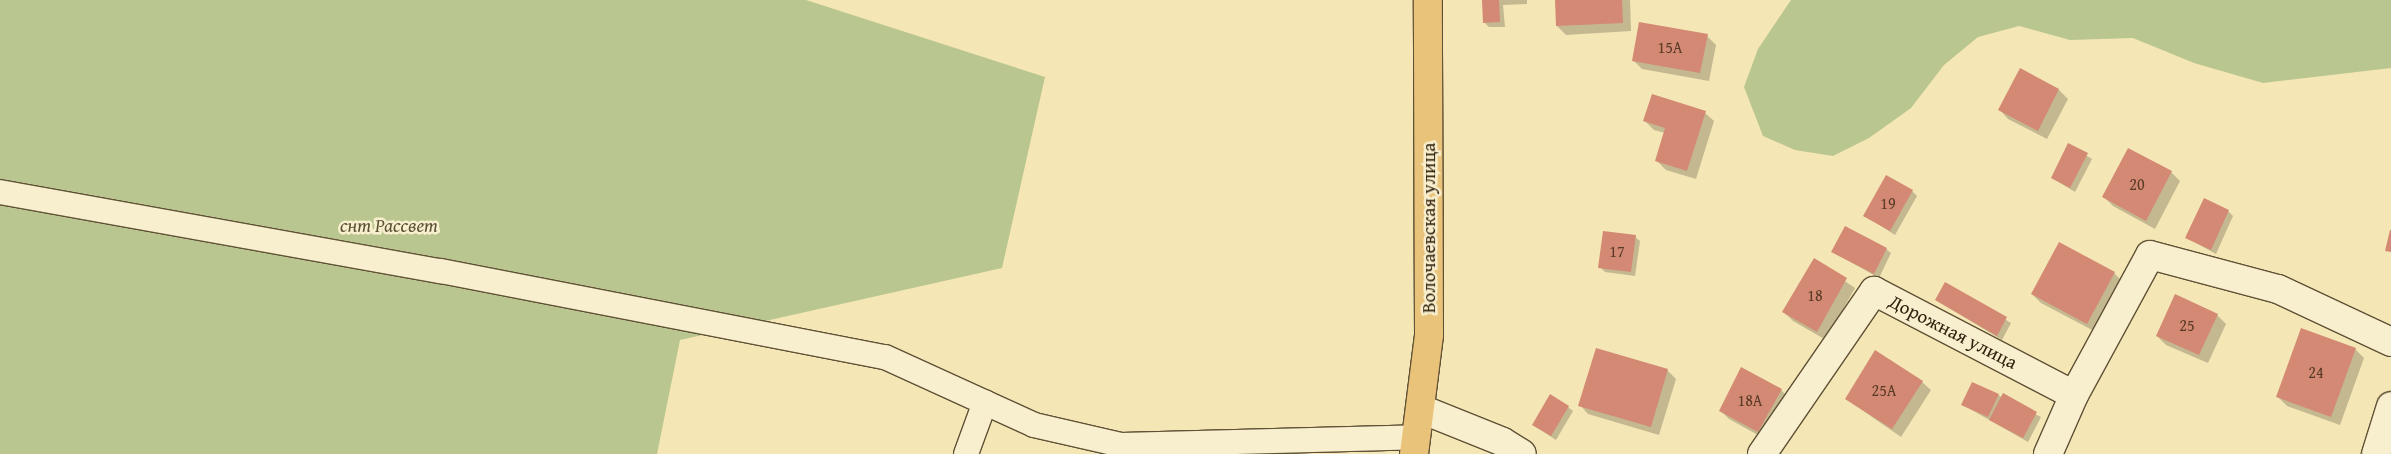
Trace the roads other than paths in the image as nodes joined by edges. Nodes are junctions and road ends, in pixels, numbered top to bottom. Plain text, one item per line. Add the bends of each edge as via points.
1 (1428, 0) edge
2 (0, 192) edge
3 (2391, 342) edge
4 (2074, 395) junction
5 (985, 402) junction
6 (2391, 406) edge
7 (1421, 409) junction
8 (1415, 445) edge
9 (966, 454) edge
10 (1522, 454) edge
11 (1762, 454) edge
12 (2048, 454) edge
13 (2376, 454) edge

1 - 7 main road, Волочаевская улица via 1430,312
2 - 5 lane via 441,270 886,357
3 - 4 street via 2278,290 2150,255
4 - 11 street, Дорожная улица via 1874,291
4 - 12 street
5 - 8 lane via 1034,425 1121,445
5 - 9 lane
6 - 13 street
7 - 8 main road, Волочаевская улица
7 - 10 street via 1503,442

